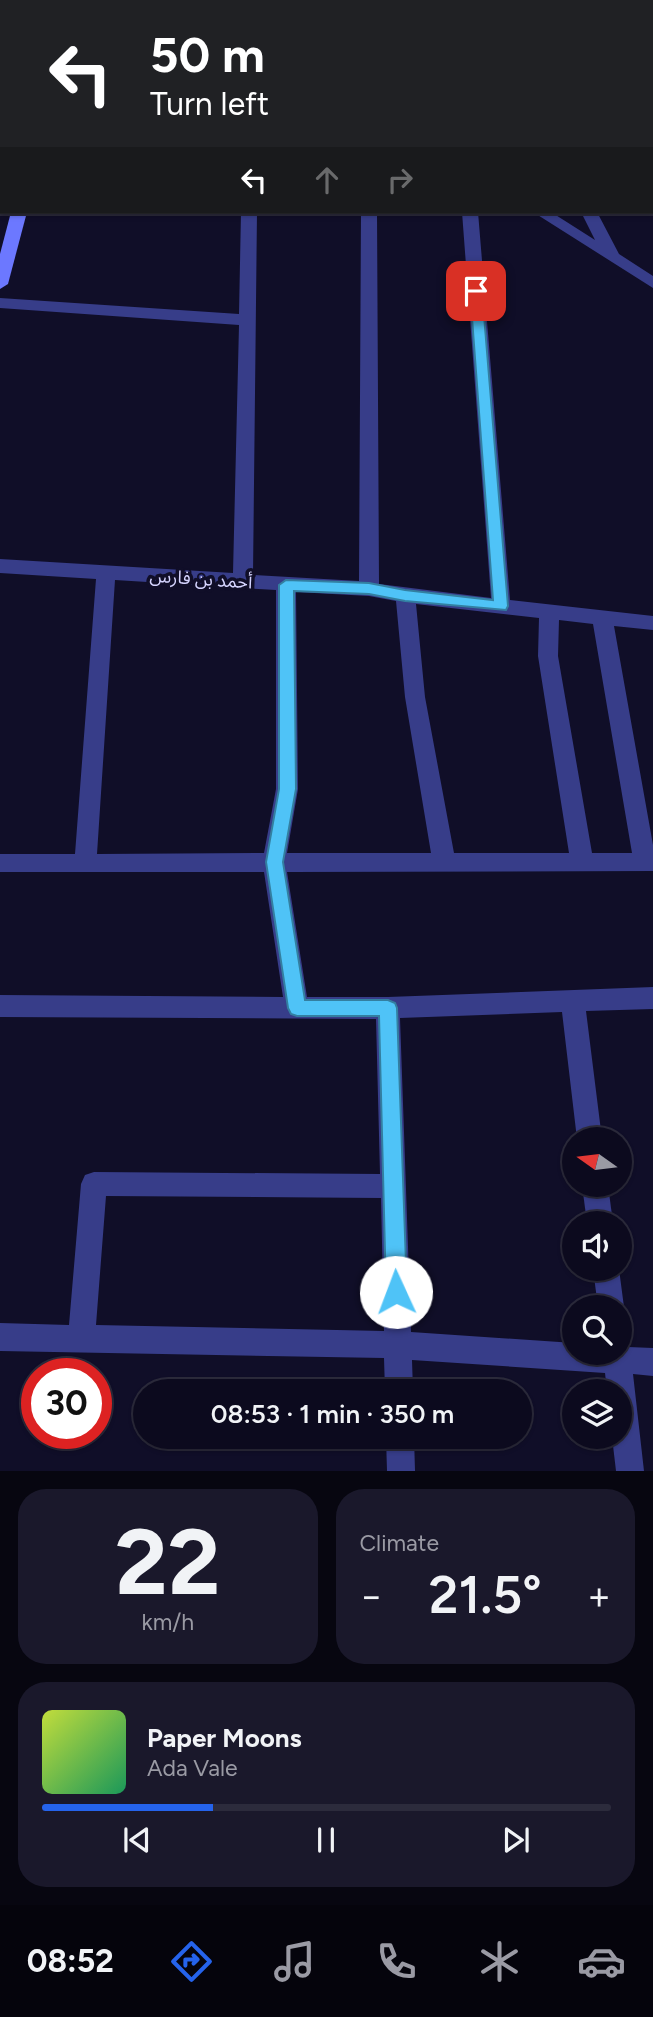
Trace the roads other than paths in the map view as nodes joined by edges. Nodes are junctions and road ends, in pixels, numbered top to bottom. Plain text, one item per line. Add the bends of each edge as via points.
1 (18, 214) edge
2 (249, 214) edge
3 (369, 214) edge
4 (470, 214) edge
5 (544, 214) edge
6 (590, 214) edge
7 (612, 256) junction
8 (653, 282) edge
9 (0, 284) edge
10 (0, 303) edge
11 (247, 320) junction
12 (0, 565) edge
13 (106, 573) junction
14 (243, 582) junction
15 (286, 585) junction
16 (369, 589) junction
17 (405, 596) junction
18 (500, 606) junction
19 (549, 611) junction
20 (602, 618) junction
21 (653, 623) edge
22 (274, 862) junction
23 (444, 862) junction
24 (582, 862) junction
25 (649, 862) edge
26 (0, 863) edge
27 (85, 863) junction
28 (653, 998) edge
29 (573, 1003) junction
30 (0, 1006) edge
31 (297, 1008) junction
32 (388, 1008) junction
33 (588, 1127) edge
34 (394, 1186) junction
35 (0, 1337) edge
36 (81, 1339) junction
37 (398, 1345) junction
38 (562, 1353) edge
39 (632, 1358) edge
40 (653, 1362) edge
41 (618, 1365) edge
42 (399, 1379) edge
43 (400, 1449) edge
44 (401, 1471) edge
45 (630, 1471) edge

1 - 9 street
2 - 11 street
3 - 16 street
4 - 18 street
5 - 7 street
6 - 7 street
7 - 8 street
10 - 11 street
11 - 14 street
12 - 13 street, أحمد بن فارس
13 - 14 street, أحمد بن فارس
13 - 27 street
14 - 15 street, أحمد بن فارس
15 - 16 street, أحمد بن فارس
15 - 22 street via 287,789
16 - 17 street, أحمد بن فارس
17 - 18 street, أحمد بن فارس
17 - 23 street via 415,697
18 - 19 street, أحمد بن فارس
19 - 20 street, أحمد بن فارس
19 - 24 street via 548,656
20 - 21 street, أحمد بن فارس
20 - 25 street
22 - 23 street
22 - 27 street
22 - 31 street
23 - 24 street
24 - 25 street
26 - 27 street
28 - 29 street
29 - 32 street
29 - 33 street
30 - 31 street
31 - 32 street
32 - 34 street
34 - 36 street via 94,1184
34 - 37 street
35 - 36 street
36 - 37 street
37 - 38 street
37 - 42 street
39 - 40 street
41 - 45 street
43 - 44 street

